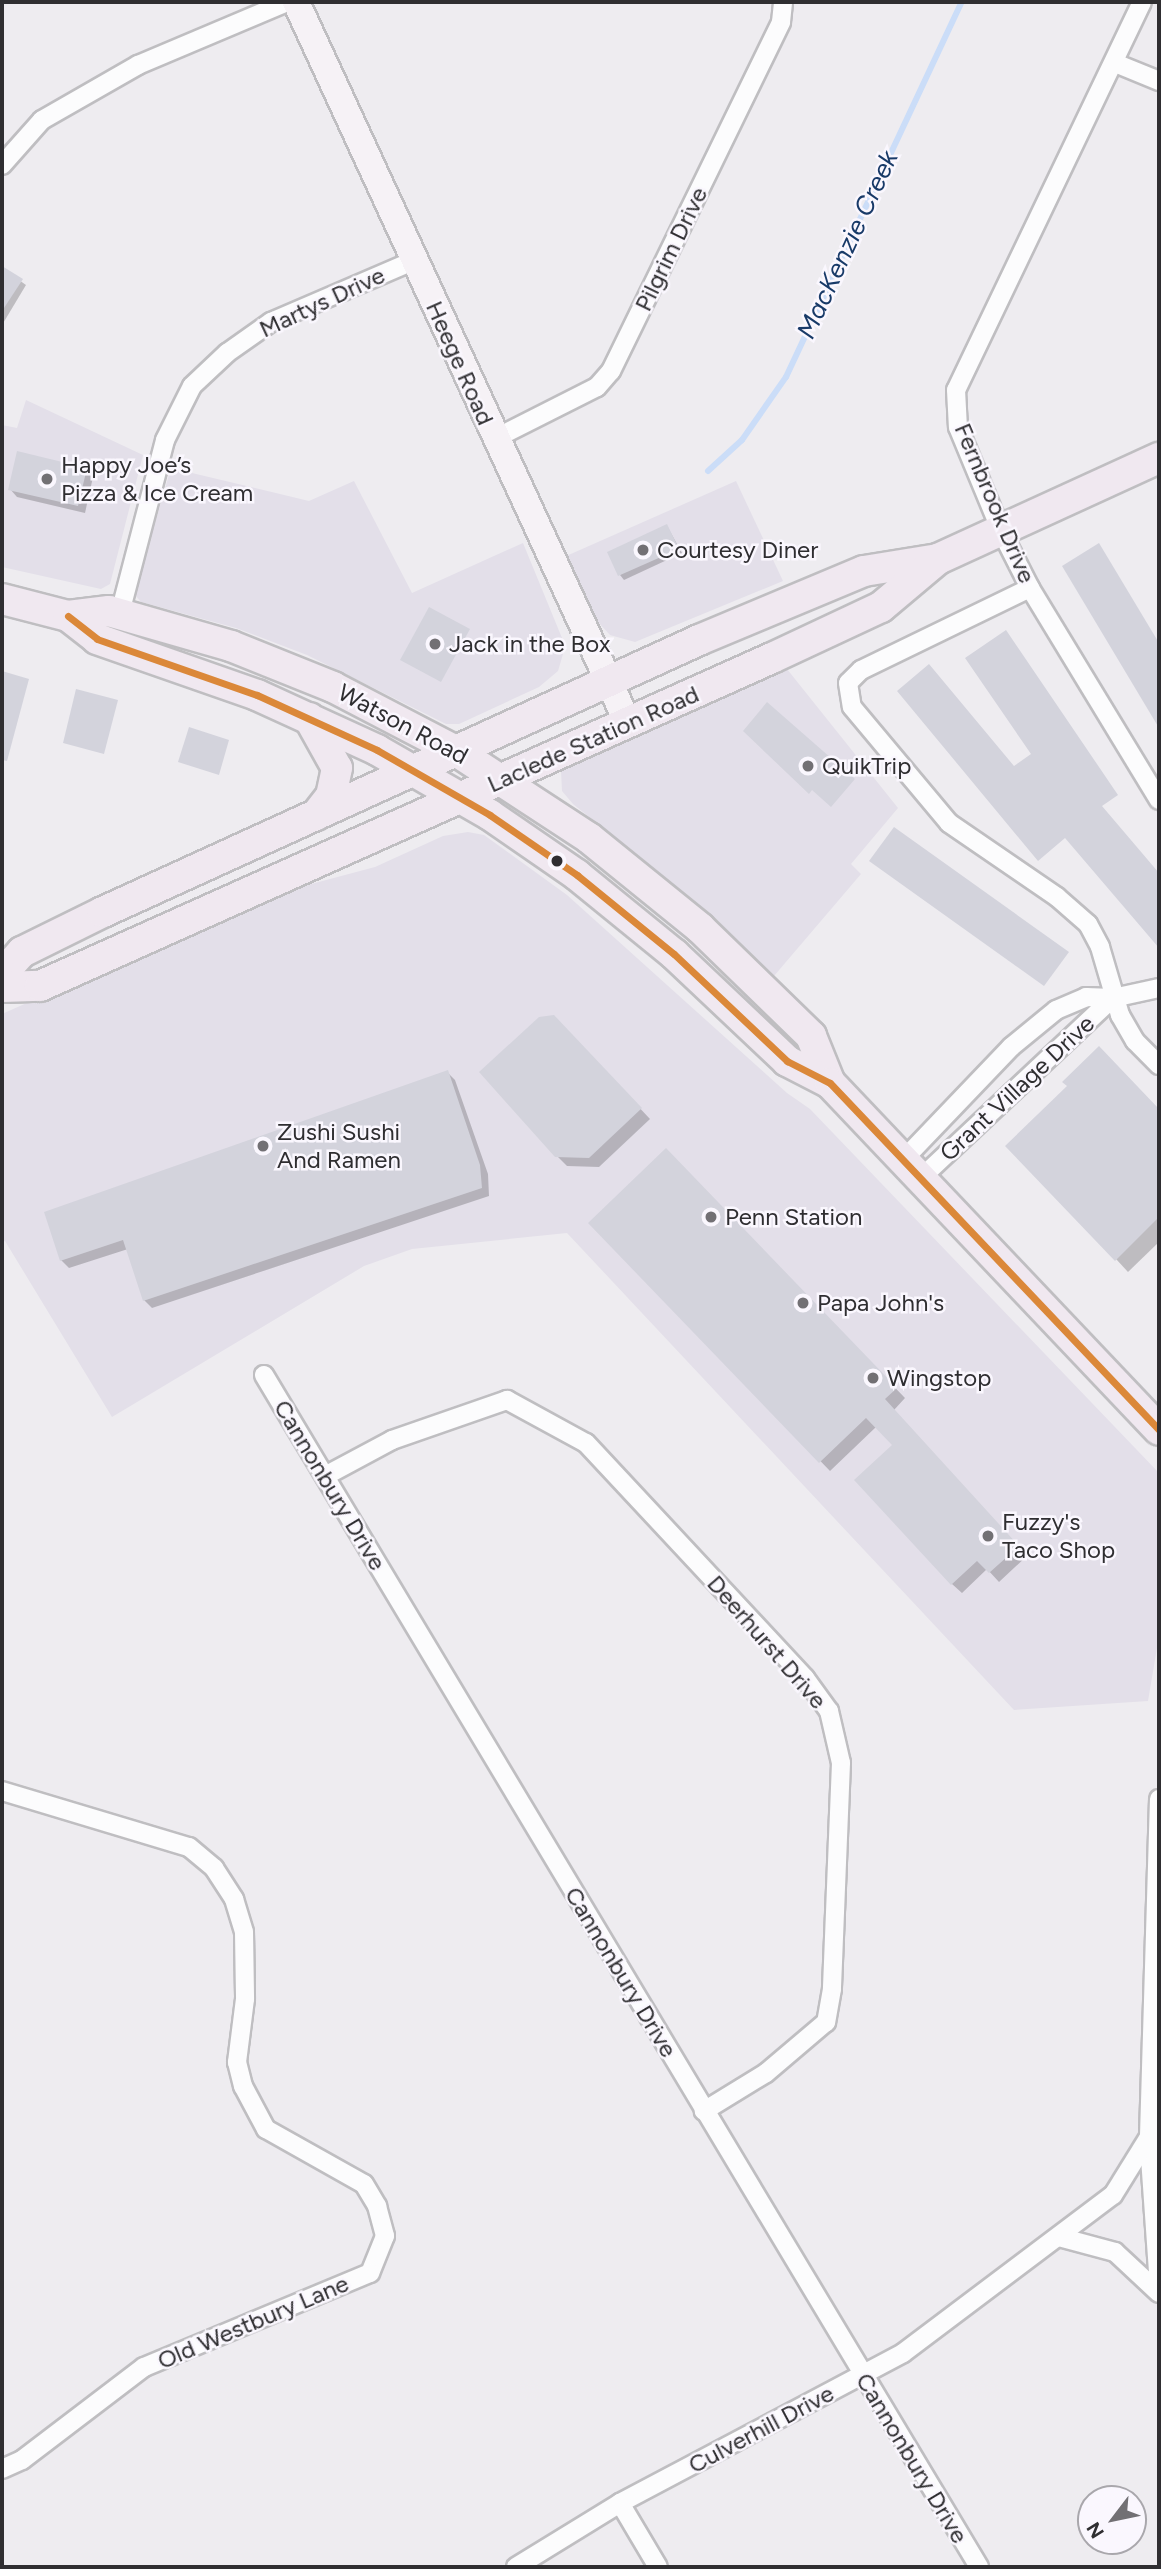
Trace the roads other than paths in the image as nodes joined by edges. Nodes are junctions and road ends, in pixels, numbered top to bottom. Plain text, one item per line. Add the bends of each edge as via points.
1 (288, 2) edge
2 (296, 2) edge
3 (783, 2) edge
4 (1142, 2) edge
5 (1115, 63) junction
6 (1159, 81) edge
7 (2, 165) edge
8 (415, 260) junction
9 (494, 439) junction
10 (1159, 458) edge
11 (1001, 531) junction
12 (939, 559) junction
13 (1030, 589) junction
14 (2, 599) edge
15 (120, 613) junction
16 (68, 616) junction
17 (608, 681) junction
18 (309, 718) junction
19 (628, 723) junction
20 (456, 751) junction
21 (415, 771) junction
22 (504, 779) junction
23 (463, 798) junction
24 (1159, 800) edge
25 (316, 816) junction
26 (2, 974) edge
27 (2, 987) edge
28 (1159, 988) edge
29 (1113, 998) junction
30 (1159, 1065) edge
31 (830, 1083) junction
32 (913, 1169) junction
33 (264, 1375) dead end
34 (1159, 1430) edge
35 (325, 1476) junction
36 (2, 1791) edge
37 (1159, 1799) edge
38 (704, 2111) junction
39 (1149, 2137) junction
40 (1059, 2237) junction
41 (1159, 2285) edge
42 (1159, 2294) edge
43 (862, 2375) junction
44 (2, 2469) edge
45 (620, 2503) junction
46 (516, 2567) edge
47 (658, 2567) edge
48 (979, 2567) edge

1 - 7 street via 138,65 78,99 42,120
2 - 8 street, Heege Road
3 - 9 street, Pilgrim Drive via 781,22 611,371 597,387
4 - 5 street, Fernbrook Drive
5 - 6 street
5 - 11 street, Fernbrook Drive via 956,390 958,426
8 - 9 street, Heege Road
8 - 15 street, Martys Drive via 271,322 227,353 192,386 165,440
9 - 17 street, Heege Road
10 - 11 main road, Laclede Station Road
11 - 12 main road, Laclede Station Road
11 - 13 street, Fernbrook Drive
12 - 17 main road, Laclede Station Road via 864,571
12 - 19 main road, Laclede Station Road via 881,607
13 - 24 street, Fernbrook Drive
13 - 29 street via 861,670 848,683 852,707 949,822 1057,897 1088,925 1100,947
14 - 16 main road, Watson Road
15 - 16 main road, Watson Road
15 - 20 main road, Watson Road via 288,667 379,708
16 - 18 main road, Watson Road via 97,639
17 - 19 street, Heege Road
17 - 20 main road, Laclede Station Road
18 - 21 main road, Watson Road
18 - 25 main road via 337,768 331,796
19 - 22 main road, Laclede Station Road
20 - 21 main road, Laclede Station Road
20 - 22 main road, Watson Road
21 - 23 main road, Watson Road
21 - 25 main road, Laclede Station Road
22 - 23 main road, Laclede Station Road
22 - 31 main road, Watson Road via 626,866 734,959 811,1036
23 - 27 main road, Laclede Station Road via 40,986
23 - 31 main road, Watson Road via 640,924 787,1062
25 - 26 main road, Laclede Station Road via 22,952
28 - 29 street, Grant Village Drive
29 - 30 street via 1135,1041
29 - 32 street, Grant Village Drive
29 - 32 street, Grant Village Drive via 1069,1002 1028,1030
31 - 32 main road, Watson Road
32 - 34 main road, Watson Road
33 - 35 street, Cannonbury Drive
35 - 38 street, Cannonbury Drive
35 - 38 street, Deerhurst Drive via 392,1440 507,1400 586,1443 805,1678 829,1711 841,1763 832,1989 826,2022 766,2073
36 - 44 street, Old Westbury Lane via 189,1847 214,1867 234,1899 244,1931 245,1999 237,2062 243,2086 266,2129 364,2184 377,2206 385,2236 370,2273 144,2367 22,2460
37 - 39 street
38 - 43 street, Cannonbury Drive
39 - 40 street, Culverhill Drive via 1113,2195
39 - 41 street via 1150,2205
40 - 42 street via 1115,2252
40 - 43 street, Culverhill Drive via 903,2353
43 - 45 street, Culverhill Drive
43 - 48 street, Cannonbury Drive
45 - 46 street, Culverhill Drive
45 - 47 street

